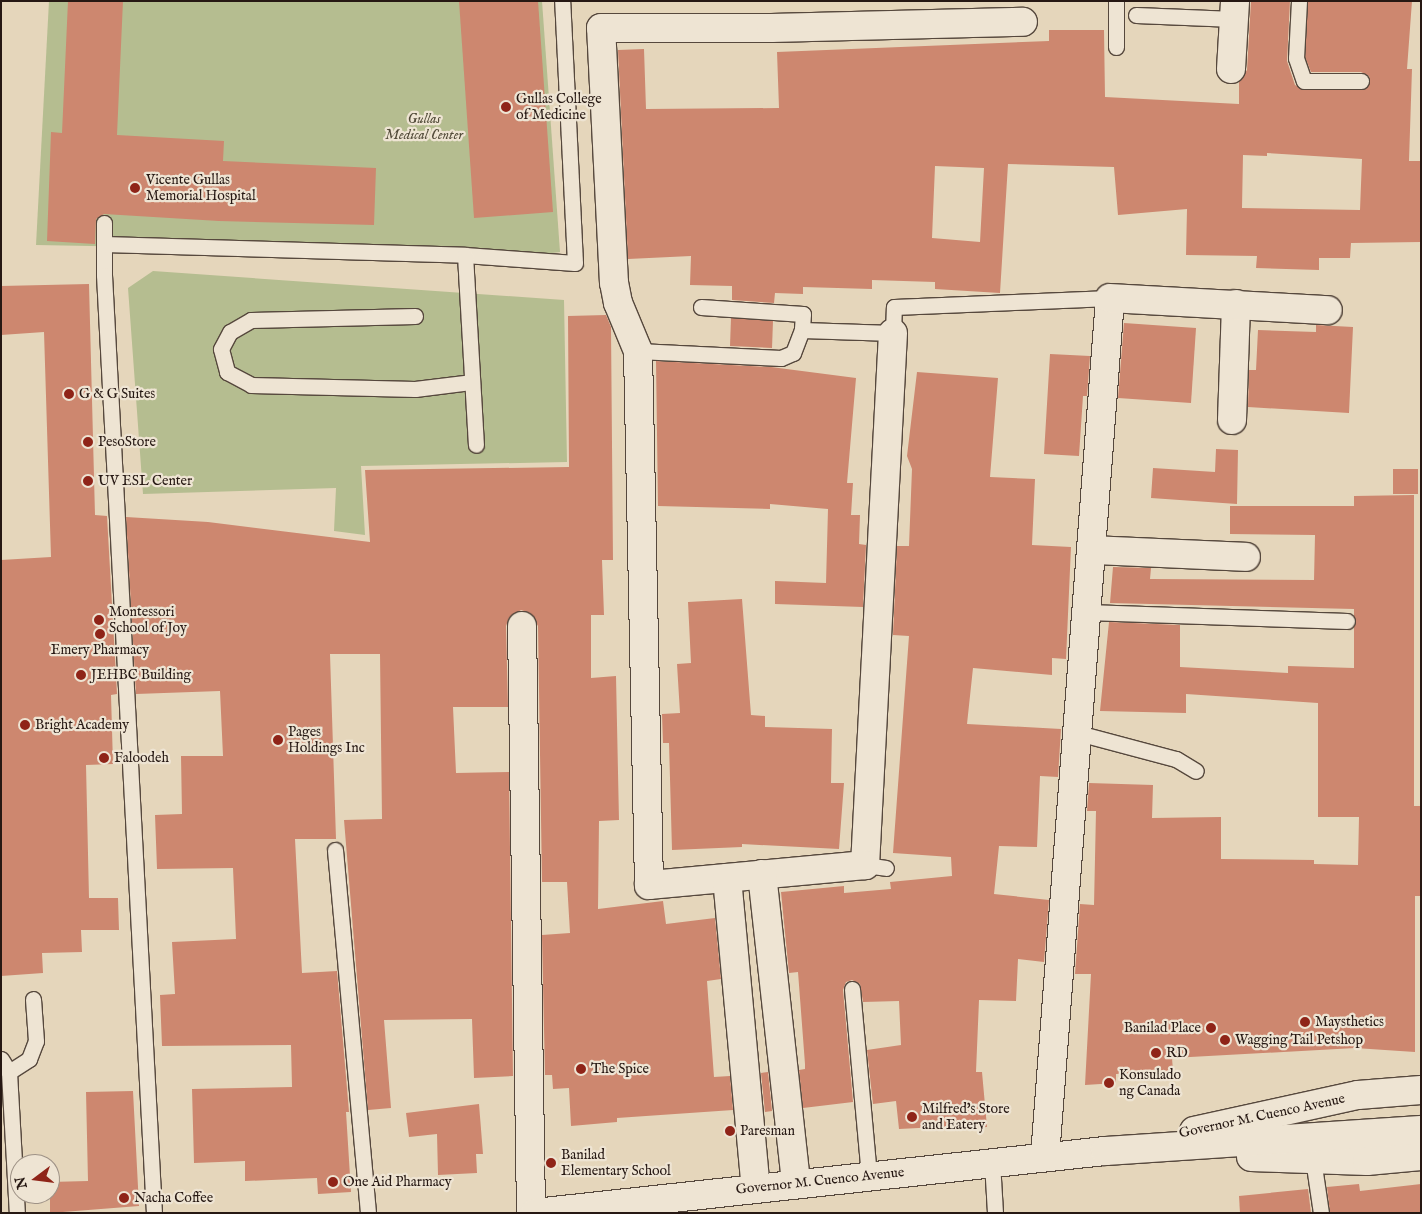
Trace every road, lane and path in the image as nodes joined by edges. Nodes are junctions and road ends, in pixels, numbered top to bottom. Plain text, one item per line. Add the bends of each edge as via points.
1 (562, 1) edge
2 (1116, 1) edge
3 (1299, 1) edge
4 (1234, 10) edge
5 (1136, 15) dead end
6 (1023, 22) dead end
7 (1116, 47) dead end
8 (1231, 69) dead end
9 (1361, 81) dead end
10 (104, 224) dead end
11 (104, 244) junction
12 (465, 255) junction
13 (1110, 298) junction
14 (1236, 304) junction
15 (701, 307) dead end
16 (1328, 310) dead end
17 (415, 316) dead end
18 (802, 330) junction
19 (893, 333) junction
20 (638, 351) junction
21 (471, 382) junction
22 (1232, 420) dead end
23 (476, 444) dead end
24 (1092, 550) junction
25 (1246, 557) dead end
26 (1087, 612) junction
27 (1347, 621) dead end
28 (522, 626) dead end
29 (1078, 733) junction
30 (1196, 771) dead end
31 (336, 850) dead end
32 (762, 874) junction
33 (727, 878) junction
34 (852, 989) dead end
35 (33, 999) dead end
36 (777, 1003) junction
37 (741, 1008) junction
38 (5, 1066) edge
39 (1421, 1090) edge
40 (1411, 1131) edge
41 (7, 1150) edge
42 (1105, 1151) junction
43 (1421, 1156) edge
44 (1045, 1157) junction
45 (1313, 1159) junction
46 (992, 1162) junction
47 (869, 1175) junction
48 (796, 1183) junction
49 (756, 1188) junction
50 (17, 1213) edge
51 (154, 1213) edge
52 (368, 1213) edge
53 (531, 1213) edge
54 (535, 1213) edge
55 (995, 1213) edge
56 (1321, 1213) edge

1 - 12 lane via 575,263
2 - 7 lane
3 - 9 lane via 1296,58 1304,81
4 - 5 lane
4 - 8 street
6 - 20 street via 601,28 614,283 618,303
10 - 11 lane
11 - 12 lane
11 - 51 lane
12 - 21 lane
13 - 14 street
13 - 19 lane via 894,307
13 - 24 street
14 - 16 street
14 - 22 street
15 - 18 lane via 804,314
17 - 21 lane via 251,320 230,332 221,348 227,372 251,385 415,389
18 - 19 lane
18 - 20 lane via 793,353 781,358
19 - 32 street via 875,867
20 - 33 street via 649,885
21 - 23 lane
24 - 25 street
24 - 26 street
26 - 27 lane
26 - 29 street
28 - 53 street
29 - 30 lane via 1176,759
29 - 44 street
31 - 52 lane
32 - 33 street
32 - 36 street
33 - 37 street
34 - 47 lane
35 - 38 lane via 36,1041 29,1059
36 - 37 street
36 - 48 street
37 - 49 street
38 - 41 lane
39 - 42 street, Governor M. Cuenco Avenue via 1358,1095
40 - 42 street, Governor M. Cuenco Avenue
41 - 50 lane
42 - 44 street, Governor M. Cuenco Avenue
42 - 45 street, Governor M. Cuenco Avenue
43 - 45 street, Governor M. Cuenco Avenue via 1367,1161
44 - 46 street, Governor M. Cuenco Avenue
45 - 56 lane
46 - 47 street, Governor M. Cuenco Avenue
46 - 55 lane
47 - 48 street, Governor M. Cuenco Avenue
48 - 49 street, Governor M. Cuenco Avenue
49 - 54 street, Governor M. Cuenco Avenue

